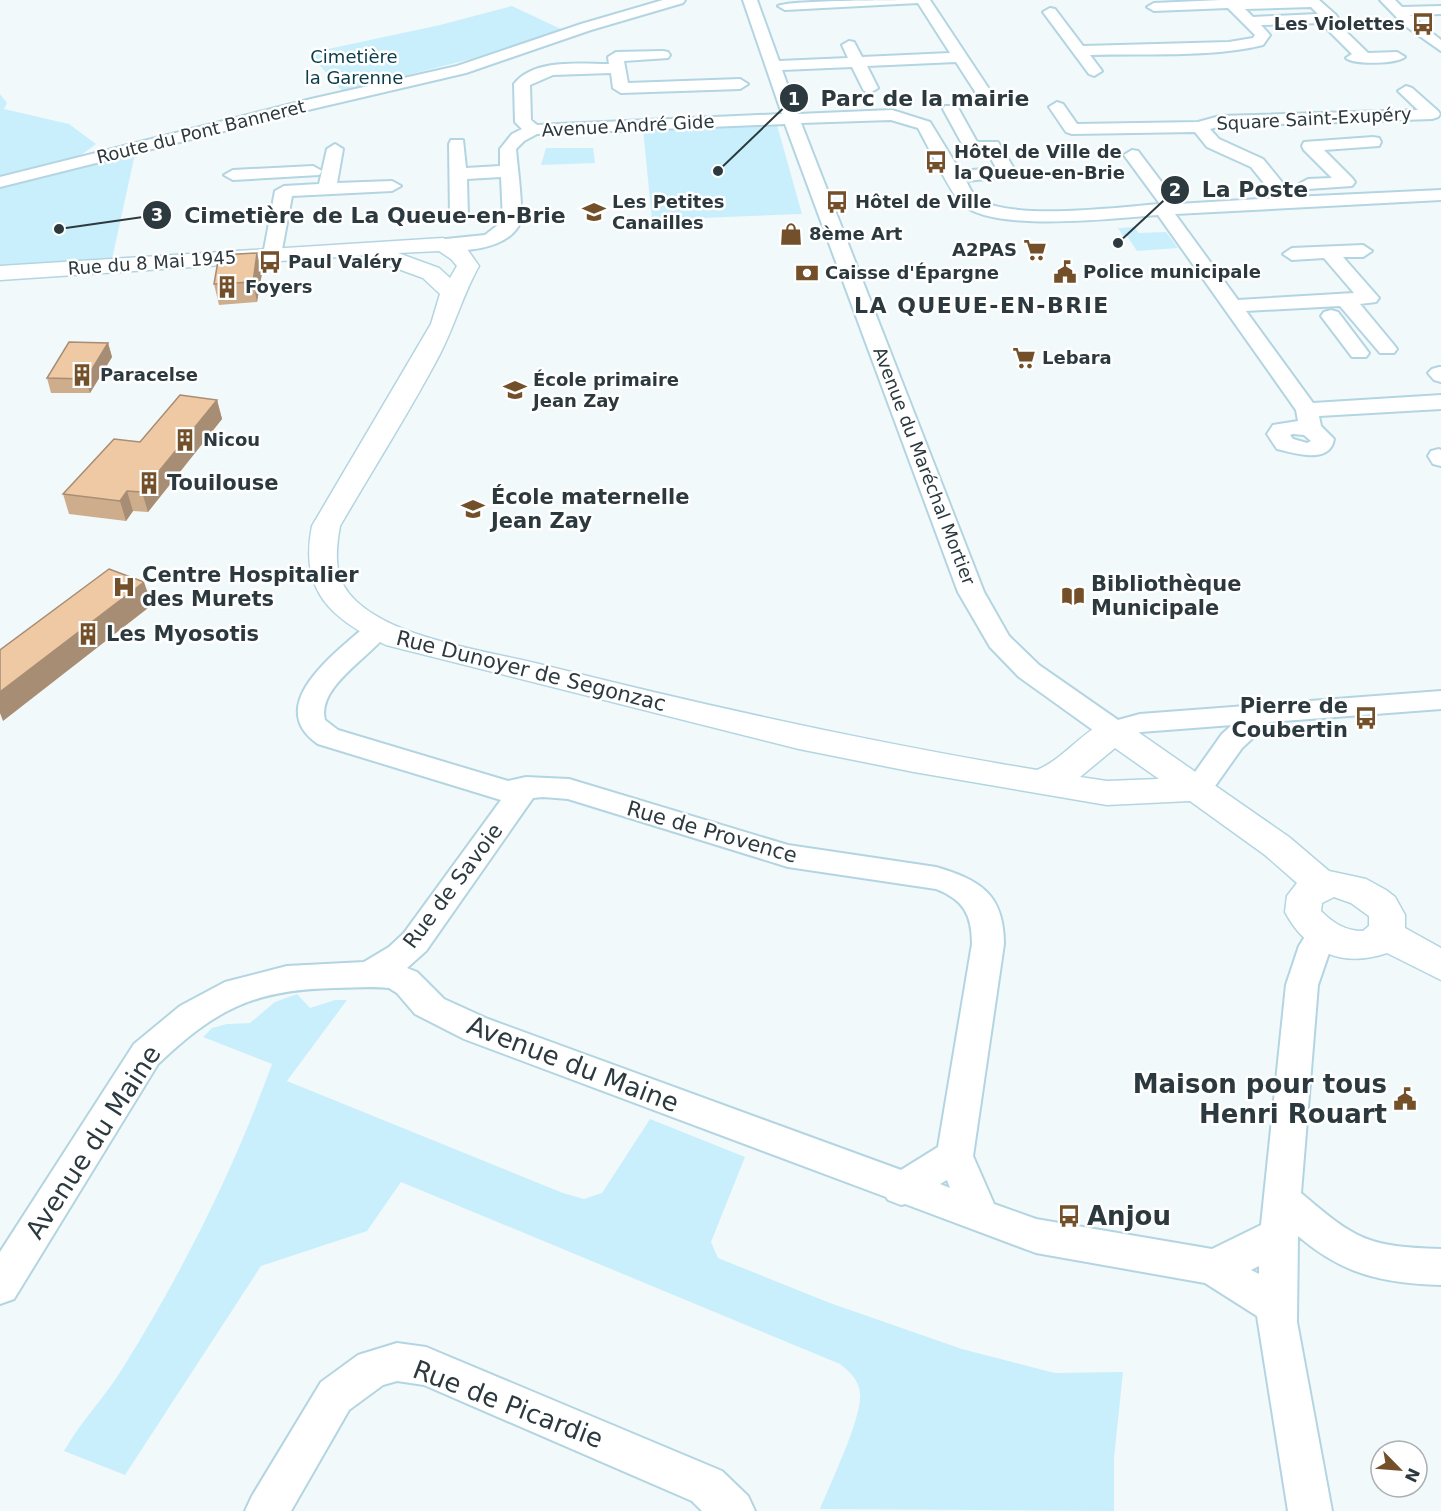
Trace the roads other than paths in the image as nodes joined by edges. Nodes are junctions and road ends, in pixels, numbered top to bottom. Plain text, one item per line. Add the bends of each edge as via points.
1 (678, 0) edge
2 (750, 0) edge
3 (897, 0) edge
4 (915, 0) edge
5 (923, 0) edge
6 (1387, 0) edge
7 (1313, 1) edge
8 (1231, 3) edge
9 (785, 6) dead end
10 (1154, 7) dead end
11 (1441, 10) edge
12 (1399, 11) junction
13 (1050, 12) dead end
14 (1324, 18) junction
15 (1250, 21) junction
16 (1136, 32) dead end
17 (833, 38) dead end
18 (948, 40) junction
19 (926, 41) dead end
20 (871, 43) dead end
21 (849, 44) junction
22 (1441, 47) edge
23 (1149, 49) junction
24 (1078, 51) junction
25 (663, 55) dead end
26 (958, 57) junction
27 (1397, 57) dead end
28 (856, 61) junction
29 (774, 66) junction
30 (618, 68) junction
31 (1094, 71) dead end
32 (740, 84) dead end
33 (870, 88) dead end
34 (1406, 91) dead end
35 (990, 101) dead end
36 (1057, 107) dead end
37 (951, 109) dead end
38 (792, 117) junction
39 (1199, 127) junction
40 (534, 130) junction
41 (1373, 142) dead end
42 (457, 144) dead end
43 (335, 149) dead end
44 (1132, 155) dead end
45 (330, 170) junction
46 (510, 171) junction
47 (457, 174) junction
48 (232, 175) dead end
49 (956, 177) junction
50 (0, 182) edge
51 (392, 186) dead end
52 (1276, 186) junction
53 (327, 189) junction
54 (1441, 195) edge
55 (1289, 203) junction
56 (1005, 205) dead end
57 (1168, 209) junction
58 (1090, 213) junction
59 (459, 216) dead end
60 (510, 226) junction
61 (442, 244) junction
62 (360, 250) junction
63 (1363, 251) dead end
64 (1329, 253) junction
65 (1292, 254) dead end
66 (272, 255) junction
67 (468, 266) junction
68 (0, 273) edge
69 (431, 273) junction
70 (452, 294) junction
71 (1345, 299) junction
72 (1232, 306) junction
73 (1368, 327) junction
74 (1387, 349) dead end
75 (1359, 352) dead end
76 (1441, 402) edge
77 (376, 630) junction
78 (1441, 700) edge
79 (1262, 714) junction
80 (1114, 731) junction
81 (1037, 783) junction
82 (526, 787) junction
83 (1198, 789) junction
84 (1322, 885) junction
85 (1384, 934) junction
86 (1322, 936) junction
87 (1441, 965) edge
88 (369, 975) junction
89 (955, 1156) junction
90 (901, 1189) junction
91 (981, 1217) junction
92 (1281, 1217) junction
93 (1212, 1267) junction
94 (1441, 1267) edge
95 (0, 1286) edge
96 (1276, 1306) junction
97 (267, 1511) edge
98 (733, 1511) edge
99 (1310, 1511) edge

1 - 50 street, Route du Pont Banneret via 461,70
2 - 29 street, Avenue du Maréchal Mortier
3 - 4 street
3 - 9 street
5 - 18 street
6 - 12 street
7 - 8 street
7 - 14 street via 1331,18
8 - 10 street
8 - 15 street
11 - 12 street
12 - 22 street
13 - 24 street
14 - 15 street
14 - 27 street via 1359,58
15 - 23 street via 1263,35 1258,42
16 - 23 street
17 - 21 street
18 - 19 street
18 - 26 street
20 - 21 street
21 - 28 street
23 - 24 street
24 - 31 street
25 - 30 street via 616,57
26 - 28 street
26 - 35 street
28 - 29 street
28 - 33 street
29 - 38 street, Avenue du Maréchal Mortier
30 - 32 street via 621,88
30 - 40 street via 547,71 526,79 522,84 523,122
34 - 39 street, Square Saint-Exupéry via 1432,114 1220,121
36 - 39 street, Square Saint-Exupéry via 1072,129
37 - 49 street via 972,147 992,146 1007,172
38 - 40 street, Avenue André Gide
38 - 49 street, Avenue André Gide via 878,114 905,118 924,125
38 - 80 street, Avenue du Maréchal Mortier via 971,592 999,641 1029,671
39 - 52 street, Square Saint-Exupéry via 1213,143 1257,163
40 - 46 street, Avenue André Gide via 520,135 508,149
41 - 52 street via 1310,146 1346,182
42 - 47 street
43 - 45 street
44 - 57 street
45 - 48 street
45 - 53 street
46 - 47 street
46 - 60 street, Avenue André Gide
47 - 59 street
49 - 58 street, Avenue André Gide via 969,201 997,212 1026,216
51 - 53 street
52 - 55 street, Square Saint-Exupéry
53 - 66 street via 284,190
54 - 55 street, Avenue André Gide
55 - 57 street, Avenue André Gide
56 - 58 street via 1073,202
57 - 58 street, Avenue André Gide
57 - 72 street
60 - 61 street, Rue du 8 Mai 1945 via 483,241
60 - 67 street via 498,244
61 - 62 main road, Rue du 8 Mai 1945
61 - 67 main road
61 - 69 main road via 433,255
62 - 66 main road, Rue du 8 Mai 1945
62 - 69 main road
63 - 64 street
64 - 65 street
64 - 71 street via 1369,298
66 - 68 main road, Rue du 8 Mai 1945
67 - 70 main road, Rue Dunoyer de Segonzac
69 - 70 main road
70 - 77 main road, Rue Dunoyer de Segonzac via 436,337 326,526 321,545 321,565 328,590
71 - 72 street
71 - 73 street
72 - 76 street via 1308,419
73 - 74 street
73 - 75 street via 1336,322
77 - 81 main road, Rue Dunoyer de Segonzac via 799,738
77 - 82 street, Rue de Provence via 314,699 310,708 315,728 328,737 496,788 507,791
78 - 79 street
79 - 80 street via 1140,723
79 - 83 street via 1232,741
80 - 81 main road via 1065,771
80 - 83 main road
81 - 83 main road, Rue Dunoyer de Segonzac via 1107,793
82 - 88 street, Rue de Savoie via 415,942
82 - 89 street, Rue de Provence via 568,789 788,856 936,878 967,890 984,909 989,930
83 - 84 main road via 1277,846
84 - 85 main road via 1347,885 1372,897 1386,916
84 - 86 main road via 1305,896 1302,904 1307,921
85 - 86 main road via 1364,945 1343,944
85 - 87 main road
86 - 92 street via 1302,985
88 - 90 street, Avenue du Maine via 402,979 426,1005 476,1029
88 - 95 street, Avenue du Maine via 313,974 250,985 212,1000 176,1024 146,1054
89 - 90 street
89 - 91 street
90 - 91 street, Avenue du Maine
91 - 93 street, Avenue du Maine via 1053,1240
92 - 93 street via 1239,1257
92 - 94 street via 1313,1227 1368,1260
92 - 96 street
93 - 96 street
96 - 99 street
97 - 98 street, Rue de Picardie via 335,1396 372,1369 397,1362 426,1366 707,1486

